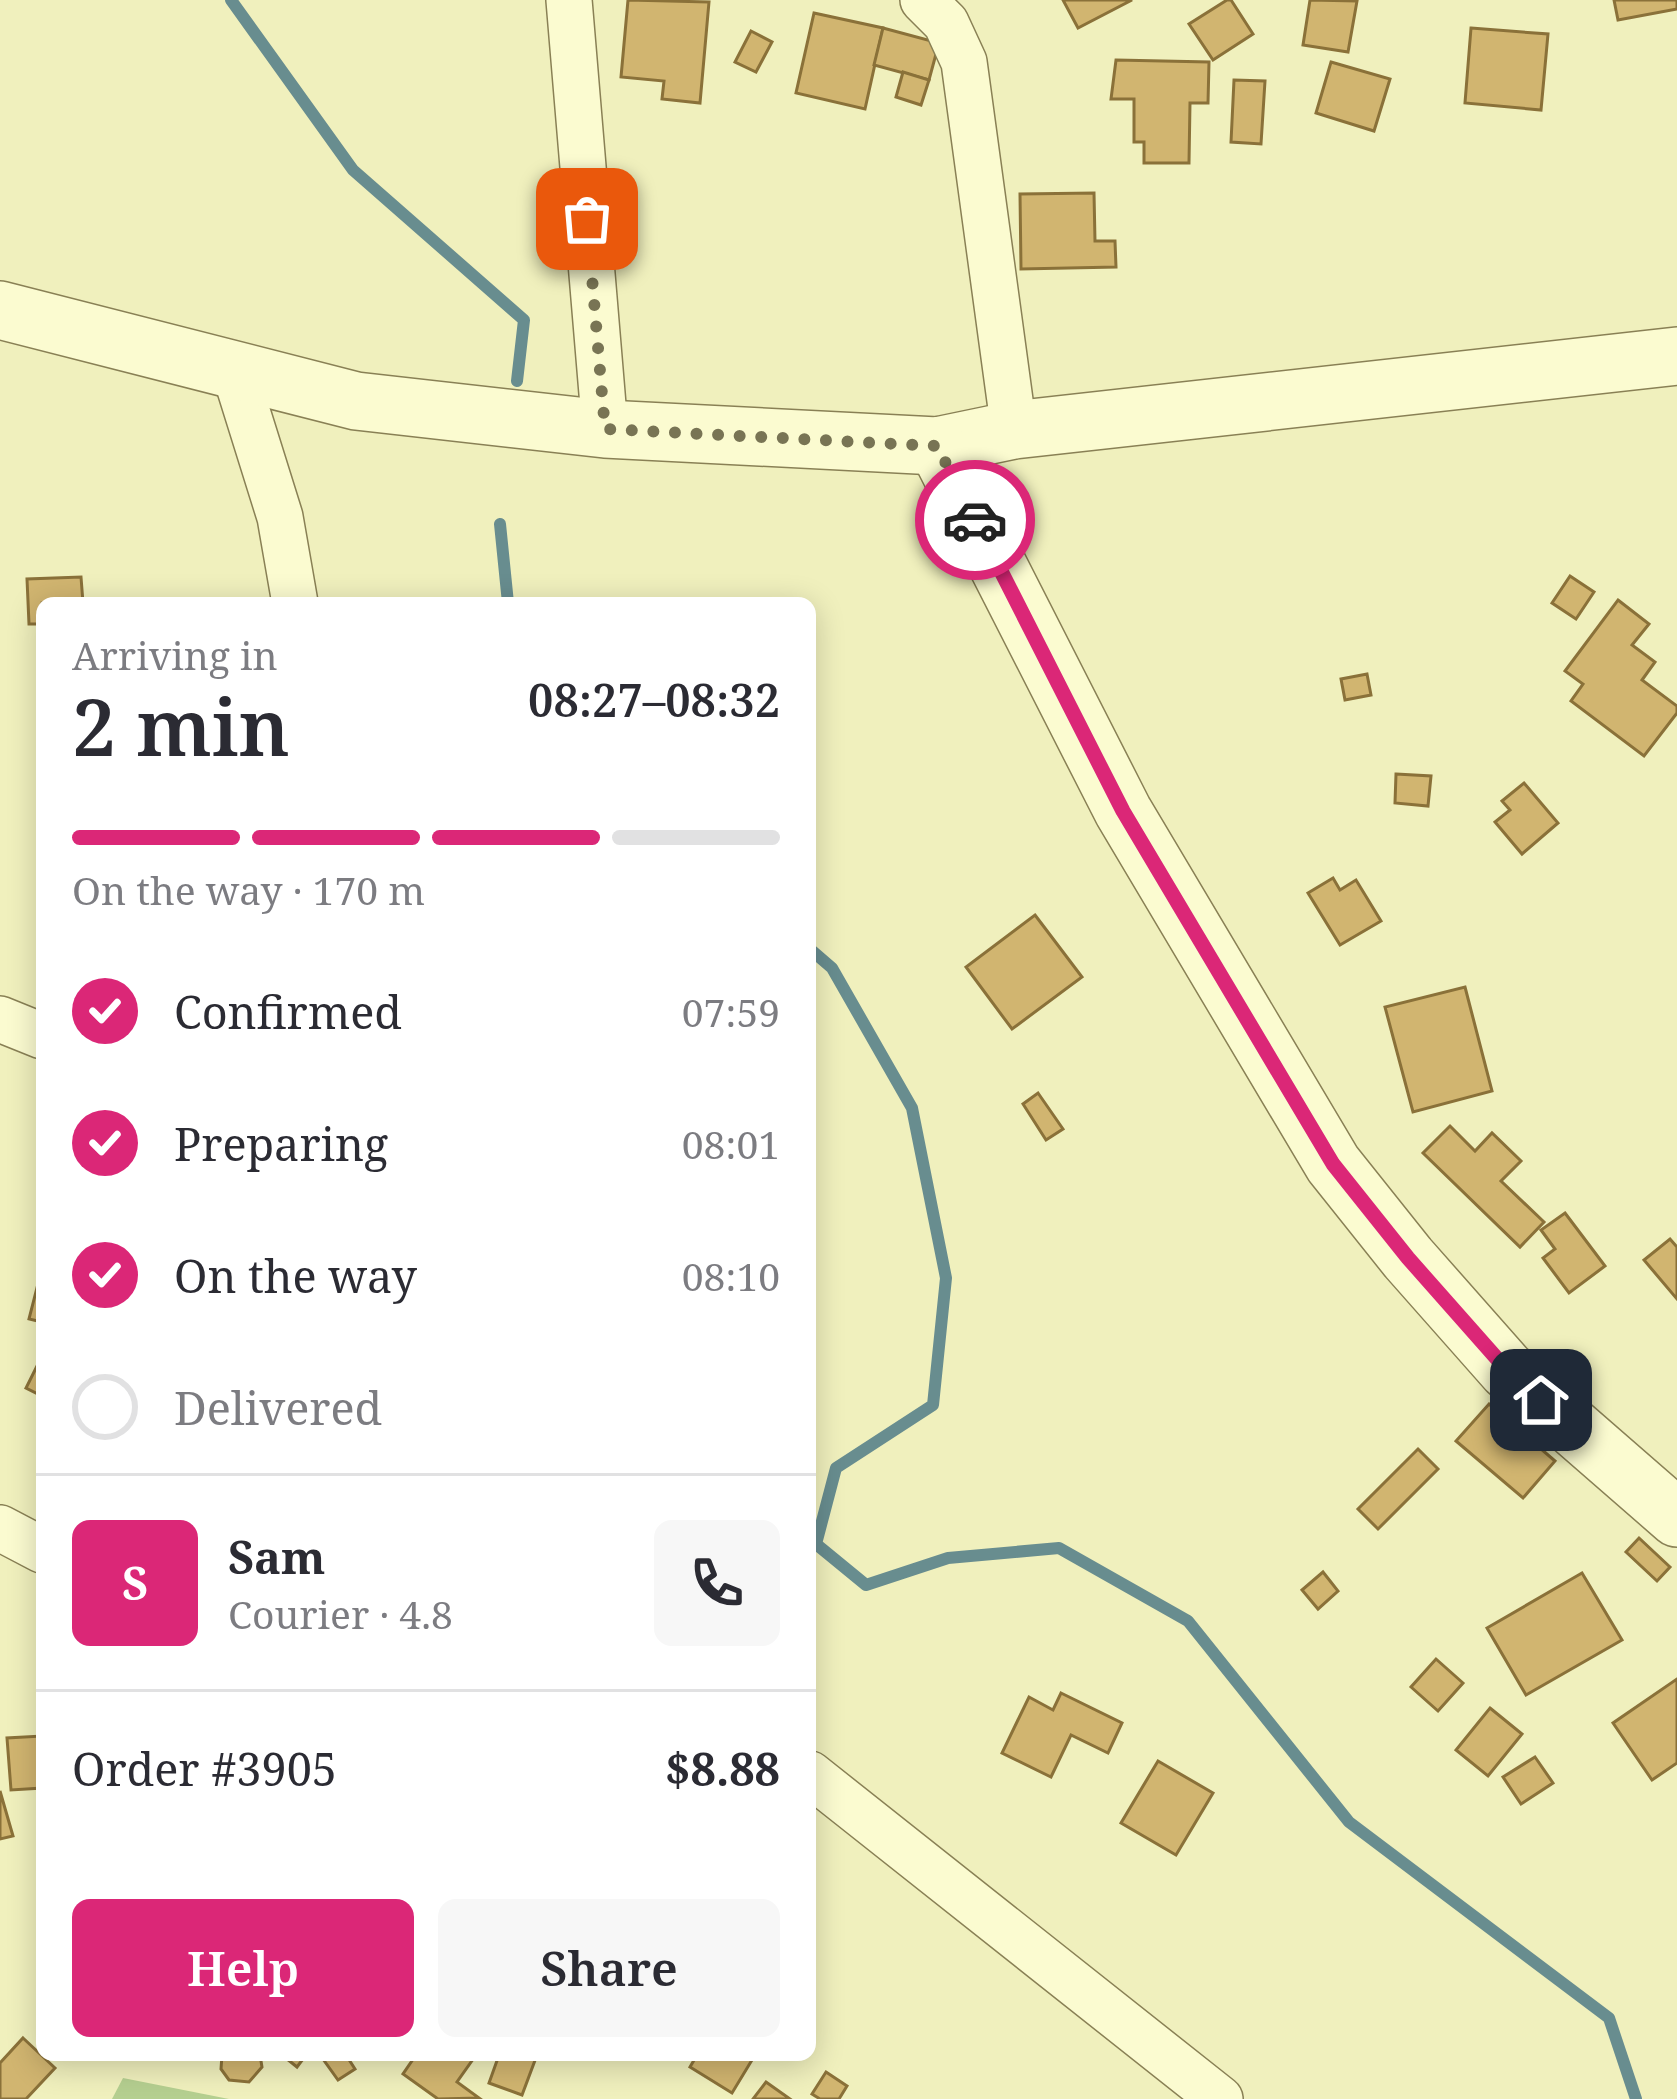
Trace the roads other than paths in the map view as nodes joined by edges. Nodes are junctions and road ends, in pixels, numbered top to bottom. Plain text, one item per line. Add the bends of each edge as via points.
1 (569, 0) edge
2 (923, 0) edge
3 (0, 310) edge
4 (1677, 356) edge
5 (235, 373) junction
6 (605, 429) junction
7 (1014, 430) junction
8 (937, 446) junction
9 (295, 597) edge
10 (0, 1019) edge
11 (36, 1034) edge
12 (1677, 1518) edge
13 (0, 1528) edge
14 (36, 1547) edge
15 (816, 1779) edge
16 (1220, 2099) edge

1 - 6 street
2 - 7 street via 946,23 964,62
3 - 5 street
4 - 7 street
5 - 6 street via 356,401
5 - 9 street via 280,517
6 - 8 street
7 - 8 street
8 - 12 street via 1123,811 1333,1164 1507,1370
10 - 11 street
13 - 14 street
15 - 16 street

